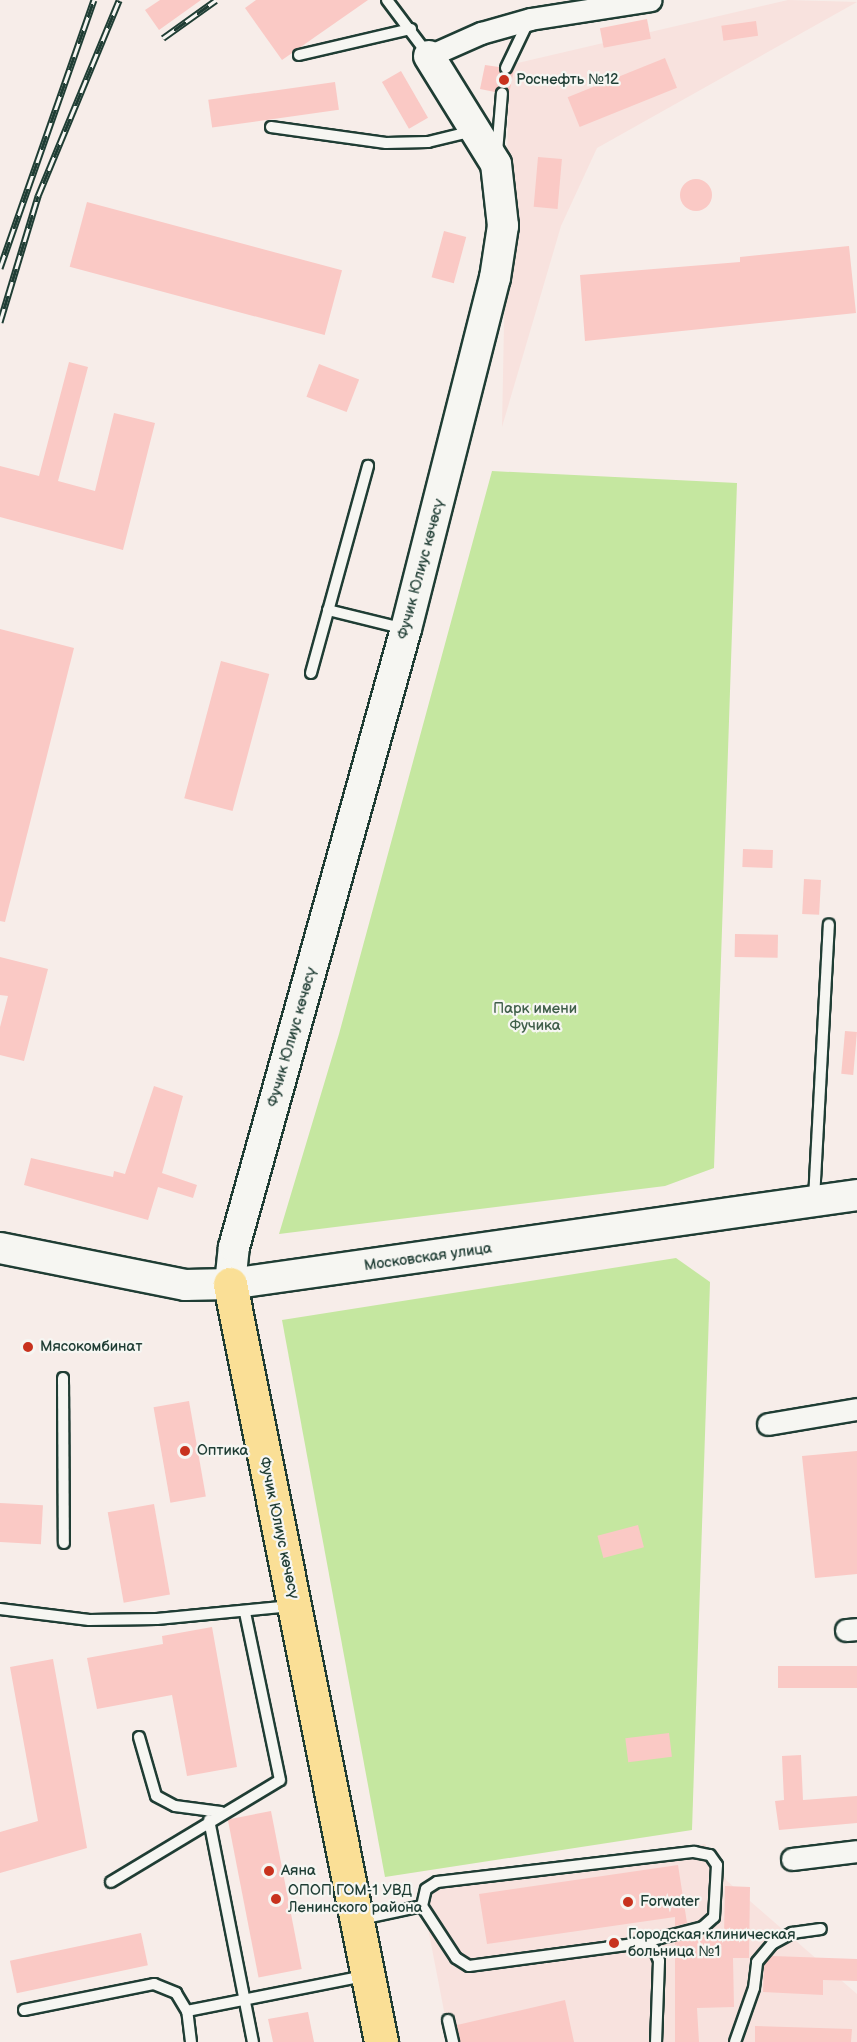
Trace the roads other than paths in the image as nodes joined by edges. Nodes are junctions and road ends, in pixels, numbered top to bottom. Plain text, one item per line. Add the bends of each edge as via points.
1 (387, 0) edge
2 (651, 0) edge
3 (530, 19) junction
4 (411, 29) junction
5 (299, 55) dead end
6 (429, 56) junction
7 (506, 68) dead end
8 (502, 93) dead end
9 (271, 127) dead end
10 (474, 131) junction
11 (496, 164) junction
12 (368, 466) dead end
13 (328, 610) junction
14 (406, 629) junction
15 (311, 673) dead end
16 (829, 924) dead end
17 (857, 1195) edge
18 (814, 1202) junction
19 (0, 1248) edge
20 (230, 1284) junction
21 (63, 1378) dead end
22 (857, 1409) edge
23 (768, 1424) dead end
24 (64, 1543) dead end
25 (295, 1606) junction
26 (0, 1609) edge
27 (245, 1612) junction
28 (139, 1737) dead end
29 (221, 1812) junction
30 (209, 1820) junction
31 (857, 1851) edge
32 (792, 1859) dead end
33 (111, 1882) dead end
34 (422, 1906) junction
35 (357, 1920) junction
36 (821, 1929) dead end
37 (641, 1943) junction
38 (368, 1975) junction
39 (245, 2001) junction
40 (24, 2010) dead end
41 (187, 2011) junction
42 (448, 2020) dead end
43 (191, 2042) edge
44 (253, 2042) edge
45 (381, 2042) edge
46 (453, 2042) edge
47 (656, 2042) edge
48 (735, 2042) edge

1 - 4 lane
2 - 3 street
3 - 6 street via 481,33
3 - 7 lane
4 - 5 lane
4 - 6 lane
6 - 10 street, Фучик Юлиус көчөсү
8 - 11 lane
9 - 10 lane via 386,143 428,142
10 - 11 street, Фучик Юлиус көчөсү
11 - 14 street, Фучик Юлиус көчөсү via 503,226 495,278
12 - 13 lane
13 - 14 lane
13 - 15 lane
14 - 20 street, Фучик Юлиус көчөсү via 234,1247
16 - 18 lane
17 - 18 street, Московская улица
18 - 20 street, Московская улица
19 - 20 street, Московская улица via 185,1285
20 - 25 main road, Фучик Юлиус көчөсү
21 - 24 lane
22 - 23 street
25 - 27 lane
25 - 35 main road, Фучик Юлиус көчөсү
26 - 27 lane via 89,1620
27 - 29 lane via 280,1780
28 - 29 lane via 156,1796 175,1806
29 - 30 lane
30 - 33 lane
30 - 39 lane
31 - 32 street
34 - 35 lane
34 - 37 lane via 456,1958 469,1966
34 - 37 lane via 426,1889 437,1882 694,1852 710,1855 717,1865 714,1917 703,1926
35 - 38 main road, Фучик Юлиус көчөсү
36 - 48 lane via 792,1933 772,1944 757,1962 754,1988
37 - 47 lane via 654,1949 659,1961
38 - 39 lane
38 - 45 main road, Фучик Юлиус көчөсү
39 - 41 lane
39 - 44 lane
40 - 41 lane via 154,1984 176,1993
41 - 43 lane
42 - 46 lane

